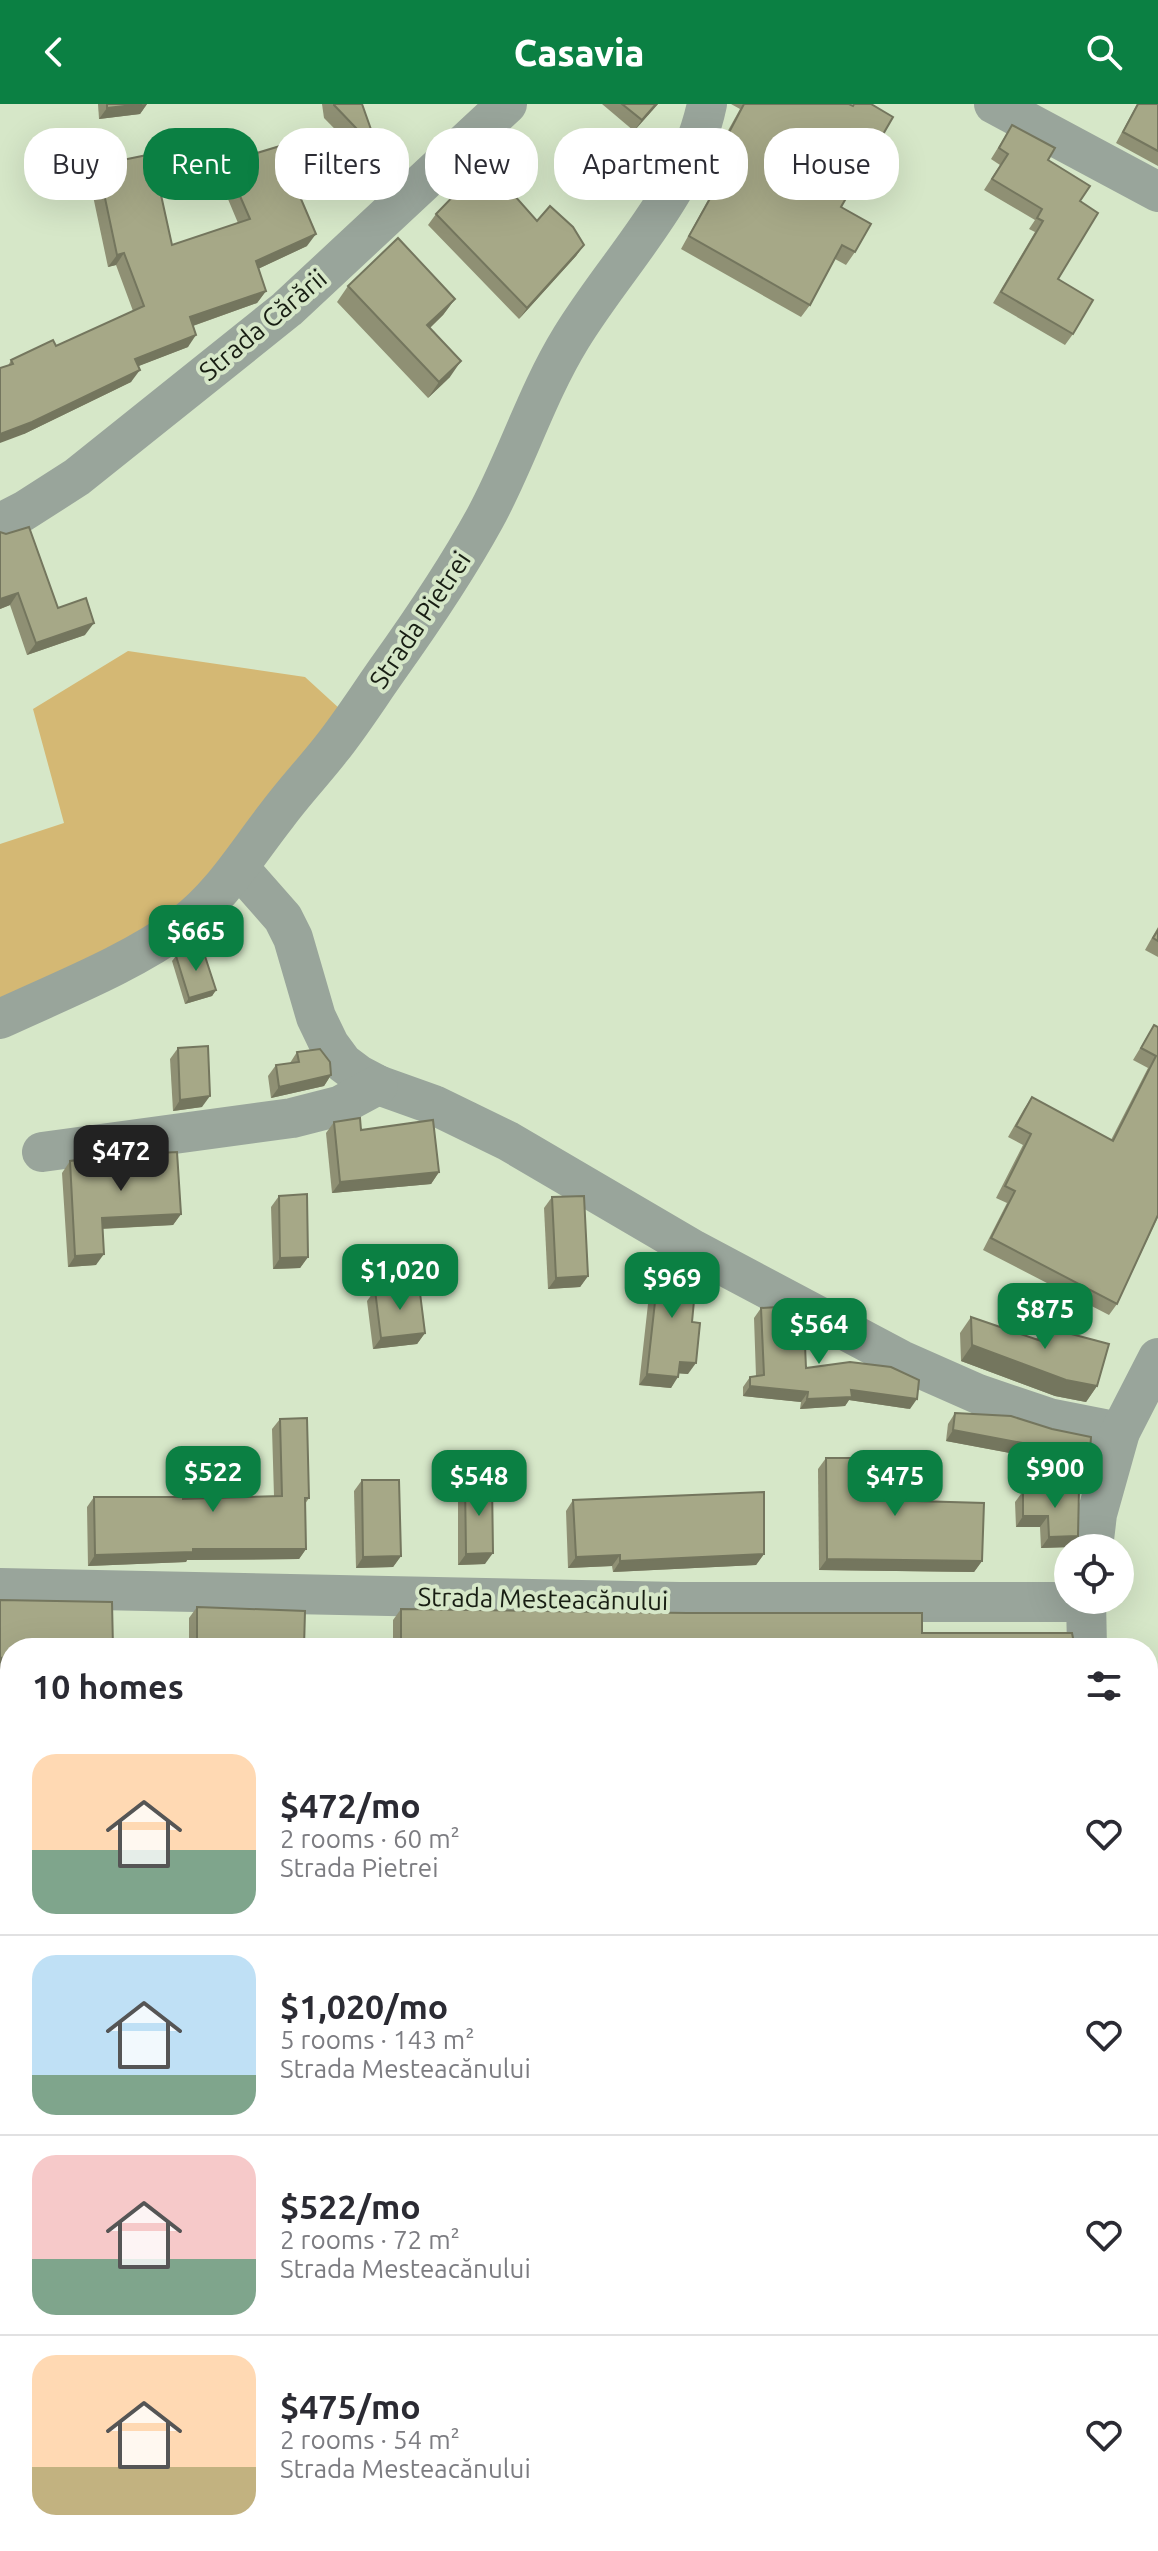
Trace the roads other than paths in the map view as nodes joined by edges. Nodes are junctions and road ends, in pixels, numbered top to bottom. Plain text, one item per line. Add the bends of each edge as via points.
1 (507, 104) edge
2 (707, 104) edge
3 (994, 104) edge
4 (1158, 192) edge
5 (0, 523) edge
6 (239, 868) junction
7 (0, 1019) edge
8 (378, 1085) junction
9 (42, 1152) dead end
10 (1158, 1358) edge
11 (1120, 1432) junction
12 (1095, 1534) edge
13 (0, 1588) edge
14 (1054, 1601) edge
15 (1086, 1614) edge
16 (1087, 1638) edge

1 - 5 street, Strada Cărării via 287,309 77,477
2 - 6 street, Strada Pietrei via 686,167 571,338 457,568 332,748
3 - 4 street
6 - 7 street, Strada Pietrei via 204,907 153,944
6 - 8 street via 269,899 293,938 329,1044 343,1063
8 - 9 street via 339,1106 292,1118
8 - 11 street via 508,1141 694,1250 901,1360 1049,1418
10 - 11 street
11 - 12 street
13 - 14 street, Strada Mesteacănului via 679,1602
15 - 16 street

